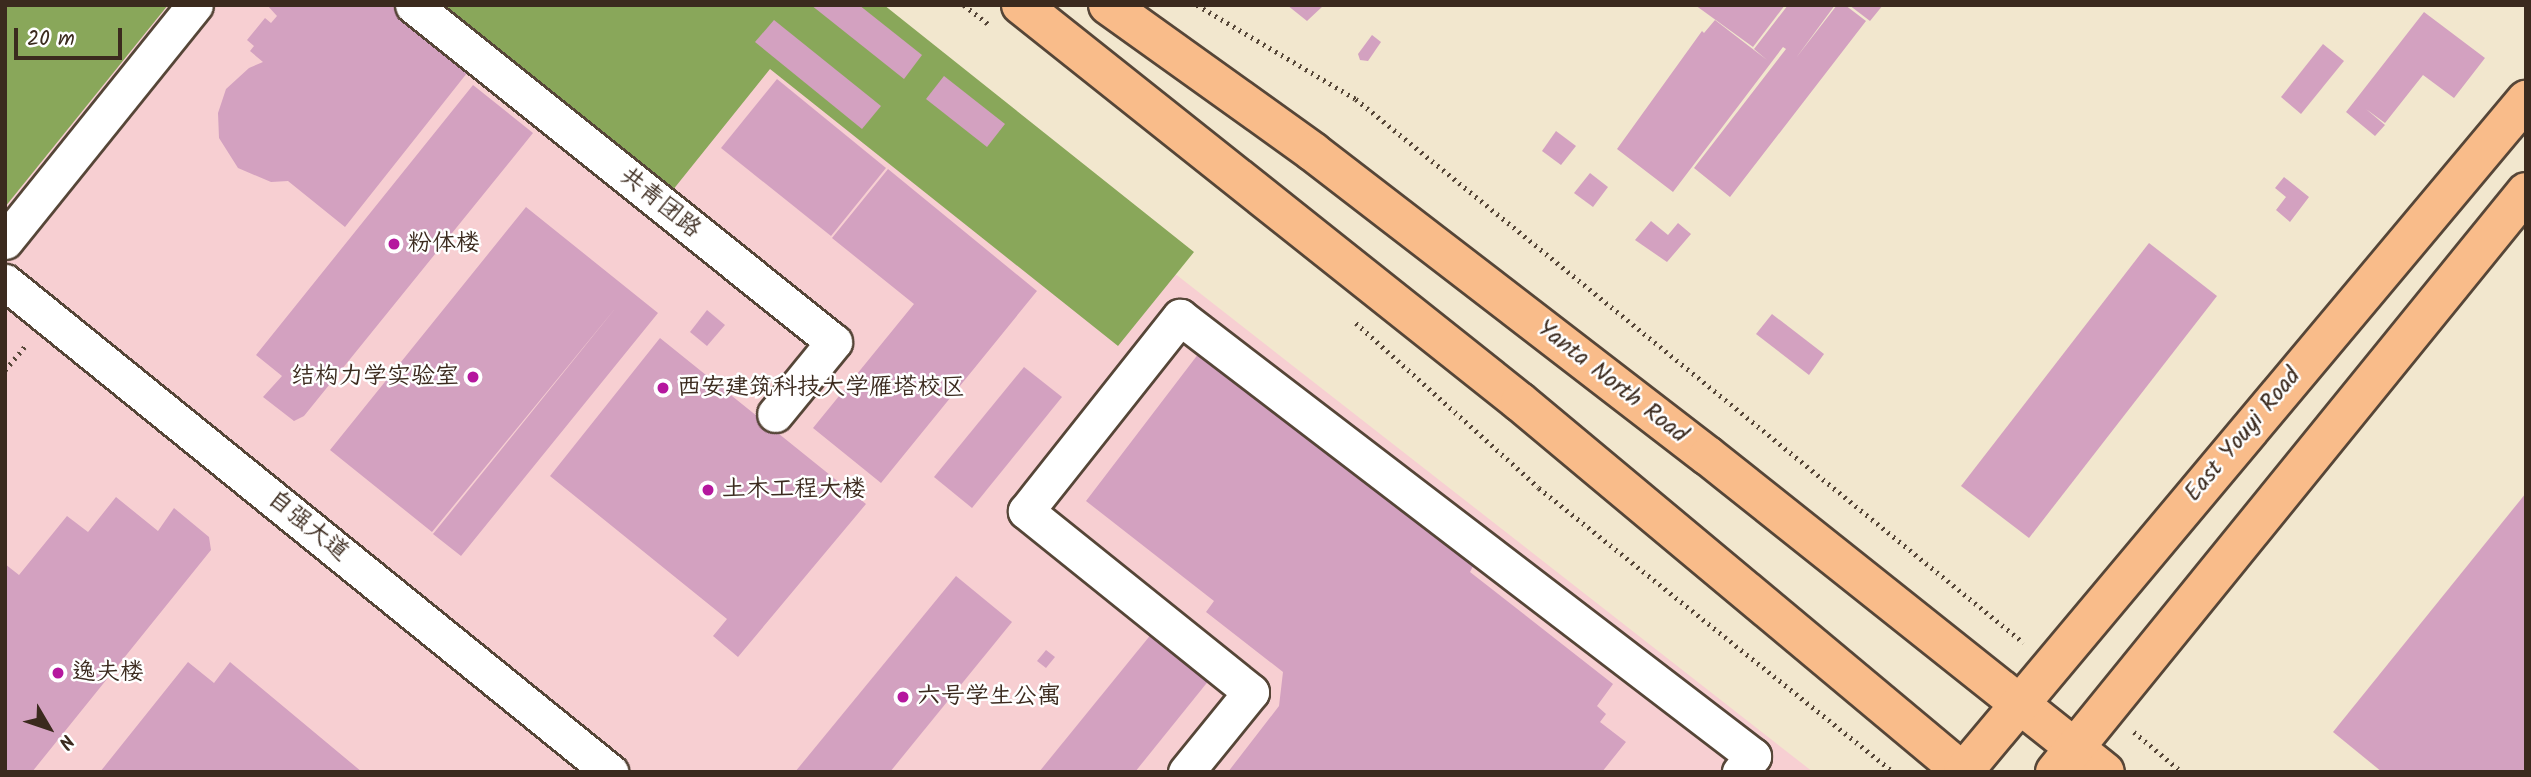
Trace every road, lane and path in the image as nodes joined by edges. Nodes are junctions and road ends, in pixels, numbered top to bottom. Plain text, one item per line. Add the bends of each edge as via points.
1 (195, 5) edge
2 (413, 5) edge
3 (964, 5) edge
4 (1108, 5) edge
5 (1198, 5) edge
6 (1009, 18) edge
7 (2526, 100) edge
8 (2526, 192) edge
9 (5, 242) edge
10 (5, 282) edge
11 (1348, 316) dead end
12 (775, 414) dead end
13 (2050, 664) junction
14 (2018, 703) junction
15 (2104, 709) junction
16 (2064, 759) edge
17 (610, 772) edge
18 (1186, 772) edge
19 (1740, 772) edge
20 (1894, 772) edge
21 (1963, 772) edge
22 (2105, 772) edge
23 (2182, 772) edge

1 - 9 street
2 - 12 street, 共青团路 via 834,342
3 - 6 path
4 - 14 main road, Yanta North Road via 1324,160
5 - 13 path via 1356,99
6 - 21 main road via 1520,402
7 - 13 main road, East Youyi Road
8 - 15 main road
10 - 17 street, 自强大道
11 - 20 path via 1539,488
13 - 14 main road, East Youyi Road
14 - 16 main road, Yanta North Road
14 - 21 main road, East Youyi Road
15 - 16 main road
15 - 23 path
16 - 22 main road, Yanta North Road
18 - 19 street via 1251,692 1026,511 1181,317 1753,756

